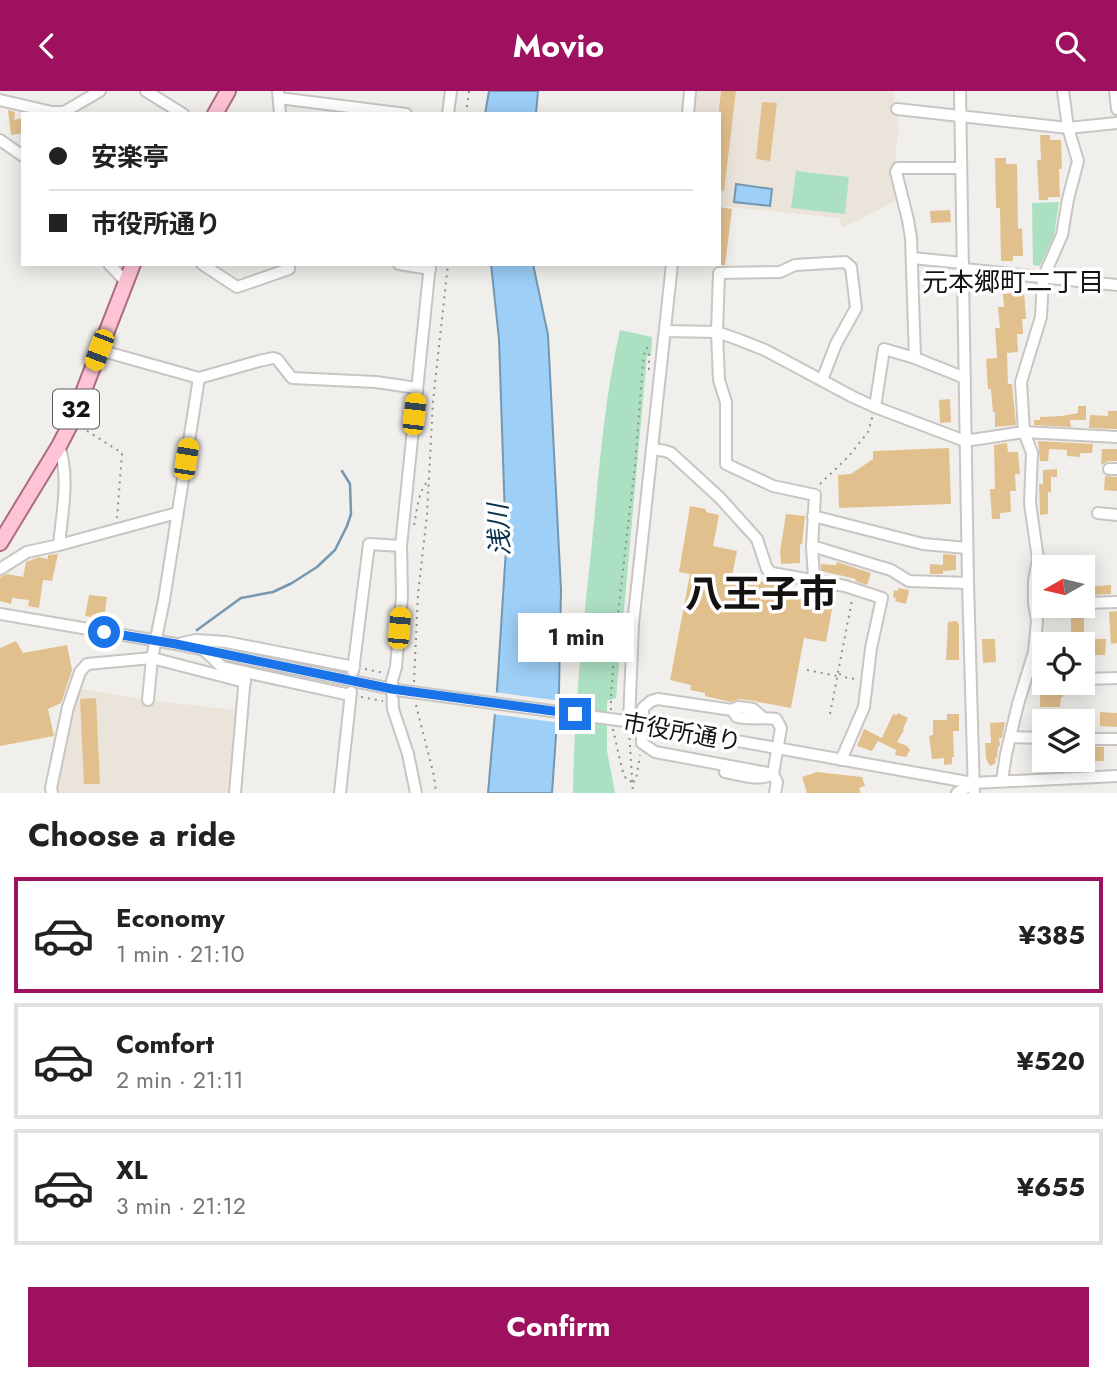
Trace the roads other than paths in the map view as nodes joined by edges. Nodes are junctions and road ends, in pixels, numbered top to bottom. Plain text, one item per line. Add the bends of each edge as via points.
1 (100, 91) edge
2 (146, 91) edge
3 (228, 91) edge
4 (451, 91) edge
5 (690, 91) edge
6 (960, 91) edge
7 (1063, 91) edge
8 (1115, 91) edge
9 (279, 95) edge
10 (2, 97) edge
11 (897, 109) dead end
12 (1117, 109) edge
13 (180, 112) edge
14 (216, 112) edge
15 (393, 112) edge
16 (448, 112) edge
17 (688, 112) edge
18 (960, 115) junction
19 (1117, 124) edge
20 (1068, 128) junction
21 (0, 140) edge
22 (21, 155) edge
23 (961, 168) junction
24 (912, 258) junction
25 (111, 266) edge
26 (132, 266) edge
27 (205, 266) edge
28 (289, 266) edge
29 (430, 266) edge
30 (672, 266) edge
31 (964, 266) junction
32 (1043, 278) junction
33 (126, 282) junction
34 (1117, 285) edge
35 (665, 331) junction
36 (717, 332) junction
37 (99, 350) junction
38 (915, 358) junction
39 (199, 378) junction
40 (965, 378) junction
41 (822, 380) junction
42 (417, 387) junction
43 (875, 407) junction
44 (1024, 432) junction
45 (1117, 437) edge
46 (965, 441) junction
47 (59, 446) junction
48 (653, 449) junction
49 (177, 513) junction
50 (1098, 513) dead end
51 (1117, 515) edge
52 (813, 516) junction
53 (0, 543) edge
54 (60, 545) junction
55 (401, 546) junction
56 (812, 546) junction
57 (967, 548) junction
58 (1037, 555) edge
59 (0, 569) edge
60 (814, 579) junction
61 (968, 583) junction
62 (1117, 602) edge
63 (1096, 603) edge
64 (0, 614) edge
65 (1037, 618) edge
66 (157, 642) junction
67 (176, 644) junction
68 (205, 651) junction
69 (152, 658) junction
70 (245, 678) junction
71 (1117, 678) edge
72 (1095, 679) edge
73 (395, 690) junction
74 (148, 700) dead end
75 (643, 713) dead end
76 (628, 725) junction
77 (1011, 737) junction
78 (1032, 738) edge
79 (1095, 739) edge
80 (1117, 739) edge
81 (642, 740) road end
82 (779, 749) junction
83 (841, 760) junction
84 (773, 774) junction
85 (1117, 776) edge
86 (1002, 781) junction
87 (974, 788) edge
88 (52, 793) edge
89 (235, 793) edge
90 (340, 793) edge
91 (416, 793) edge
92 (775, 793) edge
93 (957, 793) edge

1 - 10 street via 64,112
2 - 13 street
3 - 14 main road
4 - 16 street
5 - 17 street
6 - 18 street
7 - 20 street
8 - 12 street
9 - 15 street
11 - 18 street
18 - 20 street
18 - 23 street
19 - 20 street
20 - 32 street via 1078,161 1062,235
21 - 22 street
23 - 24 street via 898,168 895,172
23 - 31 street
24 - 31 street
24 - 38 street
25 - 33 street
26 - 33 main road, 32
27 - 28 street via 237,287
29 - 42 street
30 - 35 street
31 - 32 street
31 - 40 street
32 - 34 street
32 - 44 street via 1041,317 1021,383
33 - 37 main road, 32
35 - 36 street
35 - 48 street
36 - 41 street via 765,350
36 - 41 street via 719,273 780,272 795,265 845,262 851,267 856,308
36 - 52 street via 719,380 726,402 726,464 773,486 815,495
37 - 39 street
37 - 47 main road, 32
38 - 40 street
38 - 43 street via 884,349
39 - 42 street via 273,358 292,378
39 - 49 street
40 - 46 street
41 - 43 street
42 - 55 street
43 - 46 street
44 - 45 street
44 - 46 street
44 - 58 street via 1032,453 1030,503
46 - 57 street
47 - 53 main road, 32
47 - 54 street via 64,480
48 - 60 street via 671,453 734,513 757,539 767,569
48 - 76 street via 633,624
49 - 54 street
49 - 66 street
50 - 51 street
52 - 56 street
52 - 57 street via 923,544
54 - 59 street via 27,552
55 - 67 street via 369,544 356,669 226,642
55 - 73 street
56 - 60 street
56 - 61 street via 891,570 909,581
57 - 61 street
60 - 83 street via 882,598 864,707
61 - 87 street
62 - 63 street
64 - 66 street, 市役所通り
65 - 77 street via 1034,652
66 - 67 street, 市役所通り
66 - 69 street
67 - 68 street, 市役所通り
68 - 70 street via 222,667
68 - 73 street, 市役所通り
69 - 70 street
69 - 74 street
69 - 88 street via 87,664 80,673 68,707
70 - 89 street
70 - 90 street via 353,695
71 - 72 street
73 - 76 street, 市役所通り, bridge
73 - 91 street via 393,709
75 - 82 street via 643,708 658,699 732,710 737,717 751,720 776,719 781,728
76 - 82 street, 市役所通り
77 - 78 street
77 - 86 street
79 - 80 street
81 - 84 street via 655,752 716,767
82 - 83 street, 市役所通り
82 - 84 street
83 - 87 street, 市役所通り
84 - 92 street
85 - 86 street, 市役所通り
86 - 87 street, 市役所通り
87 - 93 street

